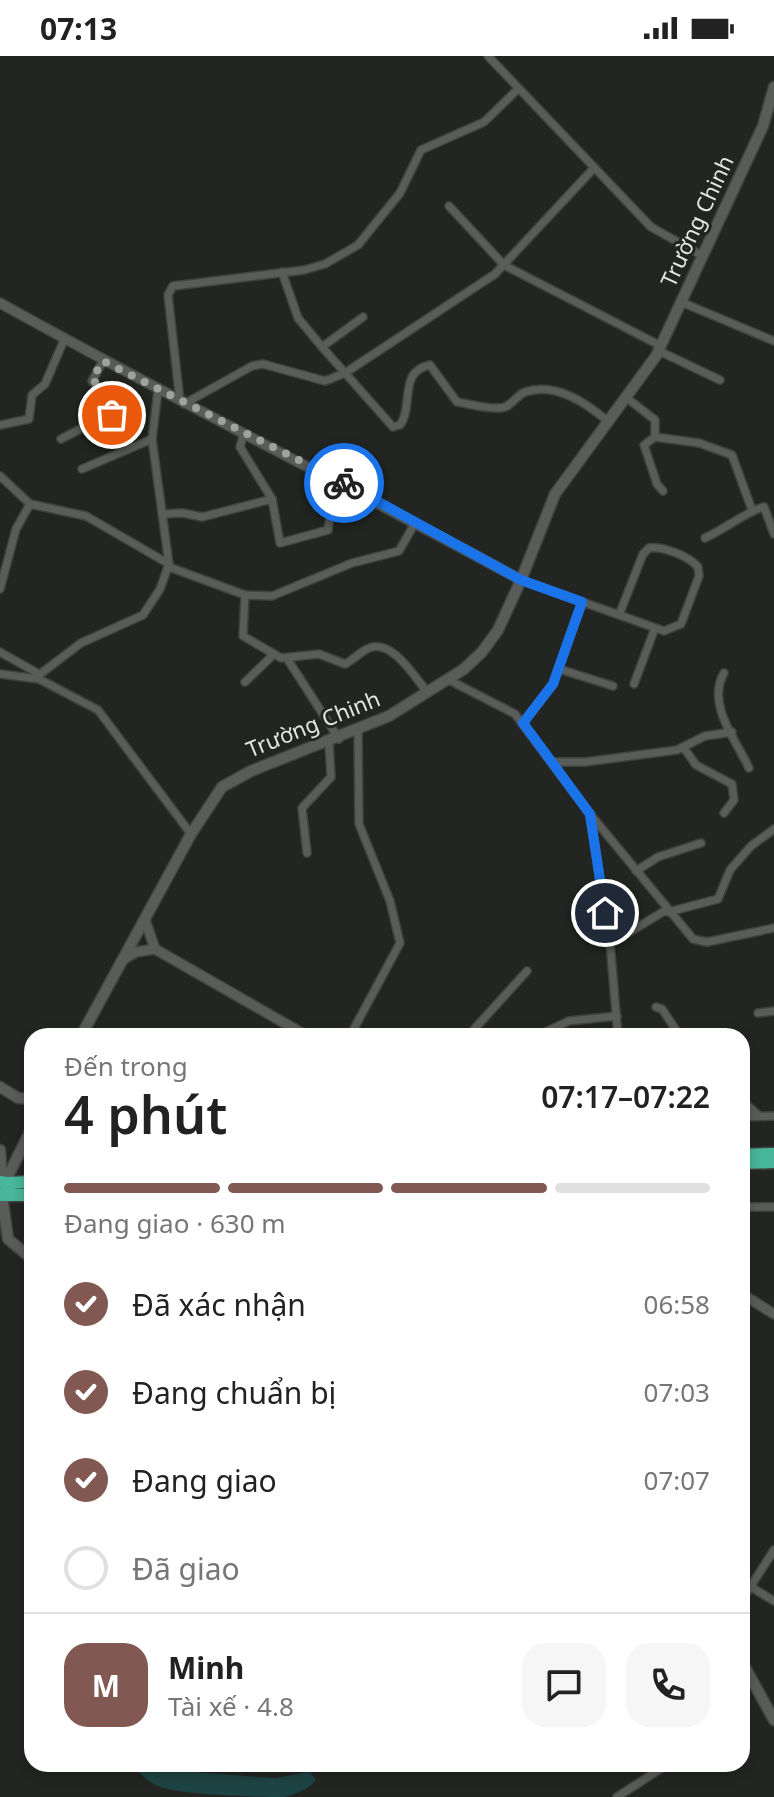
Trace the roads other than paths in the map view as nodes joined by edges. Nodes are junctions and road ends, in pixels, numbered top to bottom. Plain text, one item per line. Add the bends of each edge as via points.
1 (488, 56) edge
2 (517, 90) junction
3 (773, 94) edge
4 (594, 168) junction
5 (449, 206) dead end
6 (703, 256) junction
7 (504, 265) junction
8 (282, 272) junction
9 (681, 302) junction
10 (0, 303) edge
11 (363, 317) dead end
12 (64, 340) junction
13 (774, 341) edge
14 (322, 347) junction
15 (660, 348) junction
16 (103, 361) junction
17 (345, 373) junction
18 (720, 380) dead end
19 (158, 391) junction
20 (627, 398) junction
21 (182, 402) junction
22 (609, 422) junction
23 (0, 425) edge
24 (244, 433) junction
25 (655, 437) junction
26 (61, 439) dead end
27 (152, 439) junction
28 (82, 469) dead end
29 (0, 476) edge
30 (335, 479) junction
31 (663, 491) dead end
32 (272, 499) junction
33 (30, 504) junction
34 (752, 510) junction
35 (162, 514) junction
36 (415, 523) junction
37 (774, 534) edge
38 (705, 538) dead end
39 (169, 566) junction
40 (521, 580) junction
41 (0, 589) edge
42 (245, 595) junction
43 (582, 602) junction
44 (619, 615) junction
45 (655, 628) junction
46 (0, 652) edge
47 (273, 655) junction
48 (288, 660) junction
49 (559, 669) junction
50 (724, 673) dead end
51 (0, 674) edge
52 (37, 676) junction
53 (447, 679) junction
54 (245, 682) dead end
55 (634, 684) dead end
56 (613, 686) dead end
57 (427, 692) junction
58 (523, 723) junction
59 (358, 731) junction
60 (732, 732) junction
61 (334, 740) junction
62 (684, 748) junction
63 (553, 762) junction
64 (749, 768) dead end
65 (724, 813) dead end
66 (590, 814) junction
67 (774, 829) edge
68 (191, 834) junction
69 (701, 843) dead end
70 (307, 853) dead end
71 (636, 871) junction
72 (667, 911) junction
73 (145, 920) junction
74 (774, 928) edge
75 (610, 944) junction
76 (155, 949) junction
77 (121, 961) junction
78 (527, 971) dead end
79 (656, 1007) dead end
80 (774, 1011) edge
81 (758, 1013) dead end
82 (617, 1016) junction
83 (85, 1028) edge
84 (293, 1028) edge
85 (354, 1028) edge
86 (475, 1028) edge
87 (554, 1028) edge
88 (618, 1028) edge
89 (675, 1028) edge
90 (0, 1087) edge
91 (24, 1098) edge
92 (774, 1107) edge
93 (750, 1108) edge
94 (759, 1116) junction
95 (772, 1116) edge
96 (750, 1117) edge
97 (24, 1145) edge
98 (0, 1150) edge
99 (774, 1154) edge
100 (750, 1155) edge
101 (774, 1162) edge
102 (750, 1163) edge
103 (24, 1184) edge
104 (3, 1188) edge
105 (24, 1193) edge
106 (750, 1207) edge
107 (774, 1207) edge
108 (24, 1252) edge
109 (750, 1298) edge
110 (772, 1310) edge
111 (774, 1550) edge
112 (751, 1587) joint
113 (774, 1601) edge
114 (750, 1676) edge
115 (752, 1679) joint
116 (774, 1697) edge
117 (767, 1707) junction
118 (774, 1720) edge
119 (656, 1772) edge
120 (617, 1797) edge

1 - 2 street
2 - 4 street
2 - 8 street via 484,122 421,150 400,193 358,245 325,264
3 - 6 main road, Trường Chinh
4 - 6 street via 651,227
4 - 7 street
5 - 7 street
6 - 9 main road, Trường Chinh
7 - 15 street
7 - 17 street
8 - 14 street via 298,318
8 - 21 street via 170,289
9 - 13 street
9 - 15 main road, Trường Chinh
10 - 12 street
11 - 14 street
12 - 16 street
12 - 23 street via 45,384 32,395 29,419
14 - 17 street
15 - 18 street
15 - 20 main road, Trường Chinh
16 - 19 street
16 - 26 street via 92,381 117,410
17 - 21 street via 325,381 273,365 252,366
17 - 22 street via 393,427 405,418 409,380 430,365 457,402 498,409 523,393 547,390 581,401
19 - 21 street
19 - 27 street
20 - 22 main road, Trường Chinh
20 - 25 street via 655,420
21 - 24 street
22 - 40 main road, Trường Chinh via 555,494
24 - 30 street
24 - 32 street via 240,447
25 - 31 street via 644,445
25 - 34 street via 699,443 732,455
27 - 28 street
27 - 35 street
29 - 33 street
30 - 32 street via 325,532 280,543
30 - 36 street
32 - 35 street via 202,517
33 - 39 street via 86,516
33 - 41 street via 16,529
34 - 37 street via 766,508
34 - 38 street
35 - 39 street
36 - 40 street
36 - 42 street via 399,551 352,563 281,594
39 - 42 street
39 - 52 street via 143,615 97,634
40 - 43 street
40 - 53 main road, Trường Chinh via 482,652
42 - 47 street via 243,636
43 - 44 street
43 - 49 street
44 - 45 street
44 - 45 street via 643,554 662,548 694,562 700,573 681,624 664,631
45 - 55 street
46 - 52 street
47 - 48 street
47 - 54 street
48 - 57 street via 319,654 345,664 367,648 380,648 398,657
48 - 61 street
49 - 56 street
49 - 58 street
50 - 60 street via 717,699
51 - 52 street
52 - 68 street via 100,712
53 - 57 main road, Trường Chinh
53 - 58 street
57 - 59 main road, Trường Chinh
58 - 63 street
59 - 61 main road, Trường Chinh
59 - 85 street via 359,824 390,901 400,943
60 - 62 street via 705,736
60 - 64 street
61 - 68 main road, Trường Chinh via 222,787
61 - 70 street via 331,777 302,808
62 - 63 street
62 - 65 street via 696,765 732,784 734,800
63 - 66 street
66 - 71 street
66 - 75 street
67 - 72 street via 730,870 718,899
68 - 73 main road, Trường Chinh
69 - 71 street via 658,857
71 - 72 street
72 - 74 street via 700,941
72 - 75 street
73 - 76 street
73 - 77 main road, Trường Chinh
75 - 82 street
76 - 77 street
76 - 84 street
77 - 83 main road, Trường Chinh
78 - 86 street
79 - 89 street
80 - 81 street
82 - 87 street via 569,1021
82 - 88 street
90 - 91 main road
92 - 95 street
93 - 94 street
94 - 95 street
94 - 96 street
97 - 104 main road
98 - 104 main road
99 - 100 highway
101 - 102 highway
103 - 104 highway
104 - 105 highway
104 - 108 main road via 5,1234
106 - 107 street
109 - 110 street
111 - 112 street
112 - 113 street
114 - 115 main road
115 - 117 main road
116 - 117 street
117 - 118 main road
119 - 120 street

